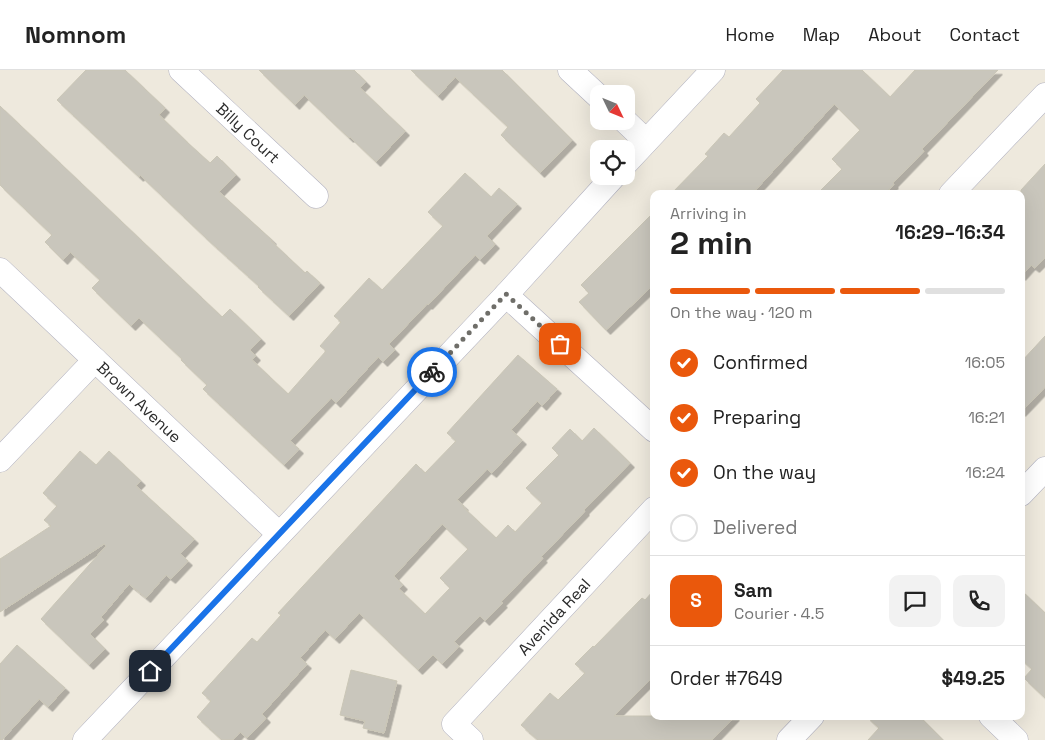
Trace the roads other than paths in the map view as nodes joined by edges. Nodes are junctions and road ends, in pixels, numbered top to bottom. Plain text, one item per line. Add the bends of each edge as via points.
1 (181, 70) edge
2 (570, 70) edge
3 (713, 70) edge
4 (590, 89) edge
5 (1045, 95) edge
6 (634, 130) edge
7 (646, 142) junction
8 (635, 154) edge
9 (606, 185) edge
10 (955, 190) edge
11 (316, 196) dead end
12 (0, 270) edge
13 (506, 294) junction
14 (95, 360) junction
15 (650, 426) edge
16 (0, 460) edge
17 (1045, 469) edge
18 (1025, 490) edge
19 (650, 514) edge
20 (279, 534) junction
21 (808, 720) edge
22 (995, 720) edge
23 (85, 740) edge
24 (471, 740) edge
25 (789, 740) edge
26 (1016, 740) edge

1 - 11 street, Billy Court
2 - 4 street
3 - 7 street
5 - 10 street
6 - 7 street
7 - 8 street
9 - 13 street
12 - 14 street, Brown Avenue
13 - 15 street
13 - 20 street
14 - 16 street
14 - 20 street, Brown Avenue
17 - 18 street
19 - 24 street, Avenida Real via 454,724
20 - 23 street
21 - 25 street
22 - 26 street

